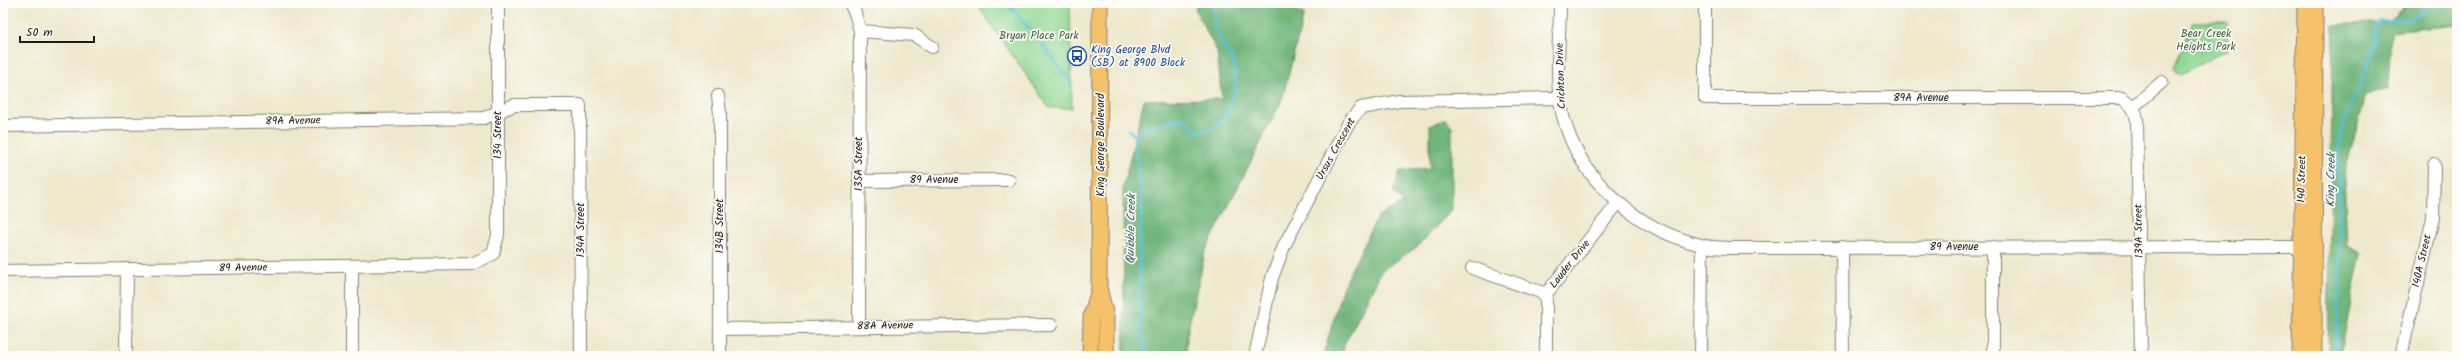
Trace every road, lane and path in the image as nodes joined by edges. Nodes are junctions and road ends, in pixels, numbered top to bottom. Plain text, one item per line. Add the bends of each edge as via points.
1 (498, 3) edge
2 (850, 3) edge
3 (1100, 3) edge
4 (1560, 3) edge
5 (1705, 3) edge
6 (2305, 3) edge
7 (2315, 3) edge
8 (860, 31) junction
9 (932, 47) dead end
10 (2162, 82) dead end
11 (718, 96) dead end
12 (1560, 98) junction
13 (580, 105) joint
14 (2133, 107) junction
15 (498, 112) junction
16 (3, 126) edge
17 (2434, 164) dead end
18 (1009, 180) dead end
19 (859, 181) junction
20 (1618, 203) junction
21 (1702, 246) junction
22 (1842, 247) junction
23 (1993, 247) junction
24 (2140, 247) junction
25 (2301, 247) junction
26 (482, 260) joint
27 (352, 267) junction
28 (1472, 268) dead end
29 (127, 269) junction
30 (3, 271) edge
31 (1099, 287) junction
32 (1546, 294) junction
33 (1051, 325) dead end
34 (859, 326) junction
35 (720, 329) junction
36 (126, 356) edge
37 (352, 356) edge
38 (581, 356) edge
39 (720, 356) edge
40 (1090, 356) edge
41 (1106, 356) edge
42 (1255, 356) edge
43 (1546, 356) edge
44 (1701, 356) edge
45 (1843, 356) edge
46 (1993, 356) edge
47 (2141, 356) edge
48 (2300, 356) edge
49 (2314, 356) edge
50 (2401, 356) edge

1 - 15 street, 134 Street
2 - 8 street, 135A Street via 856,12
3 - 31 main road, King George Boulevard
4 - 12 street, Crichton Drive
5 - 14 street, 89A Avenue via 1706,98 2122,98
6 - 25 main road, 140 Street
7 - 49 main road, 140 Street
8 - 9 street via 914,35
8 - 19 street, 135A Street
10 - 14 street
11 - 35 street, 134B Street
12 - 20 street, Crichton Drive via 1569,132 1581,157
12 - 42 street, Ursus Crescent via 1400,101 1361,108 1349,122 1284,246 1272,278
13 - 15 street, 89A Avenue via 514,106
13 - 38 street, 134A Street
14 - 24 street, 139A Street via 2137,121
15 - 16 street, 89A Avenue via 484,118
15 - 26 street, 134 Street via 498,235 493,254
17 - 50 street, 140A Street via 2433,218
18 - 19 street, 89 Avenue
19 - 34 street, 135A Street
20 - 21 street, 89 Avenue via 1641,220
20 - 32 street, Lauder Drive
21 - 22 street, 89 Avenue
21 - 44 street
22 - 23 street, 89 Avenue
22 - 45 street
23 - 24 street, 89 Avenue
23 - 46 street
24 - 25 street, 89 Avenue
24 - 47 street, 139A Street
25 - 48 main road, 140 Street
26 - 27 street, 89 Avenue via 472,264
27 - 29 street, 89 Avenue
27 - 37 street
28 - 32 street
29 - 30 street, 89 Avenue
29 - 36 street
31 - 40 main road, King George Boulevard via 1091,317
31 - 41 main road, King George Boulevard via 1106,317
32 - 43 street, Lauder Drive
33 - 34 street, 88A Avenue
34 - 35 street, 88A Avenue
35 - 39 street, 134B Street

